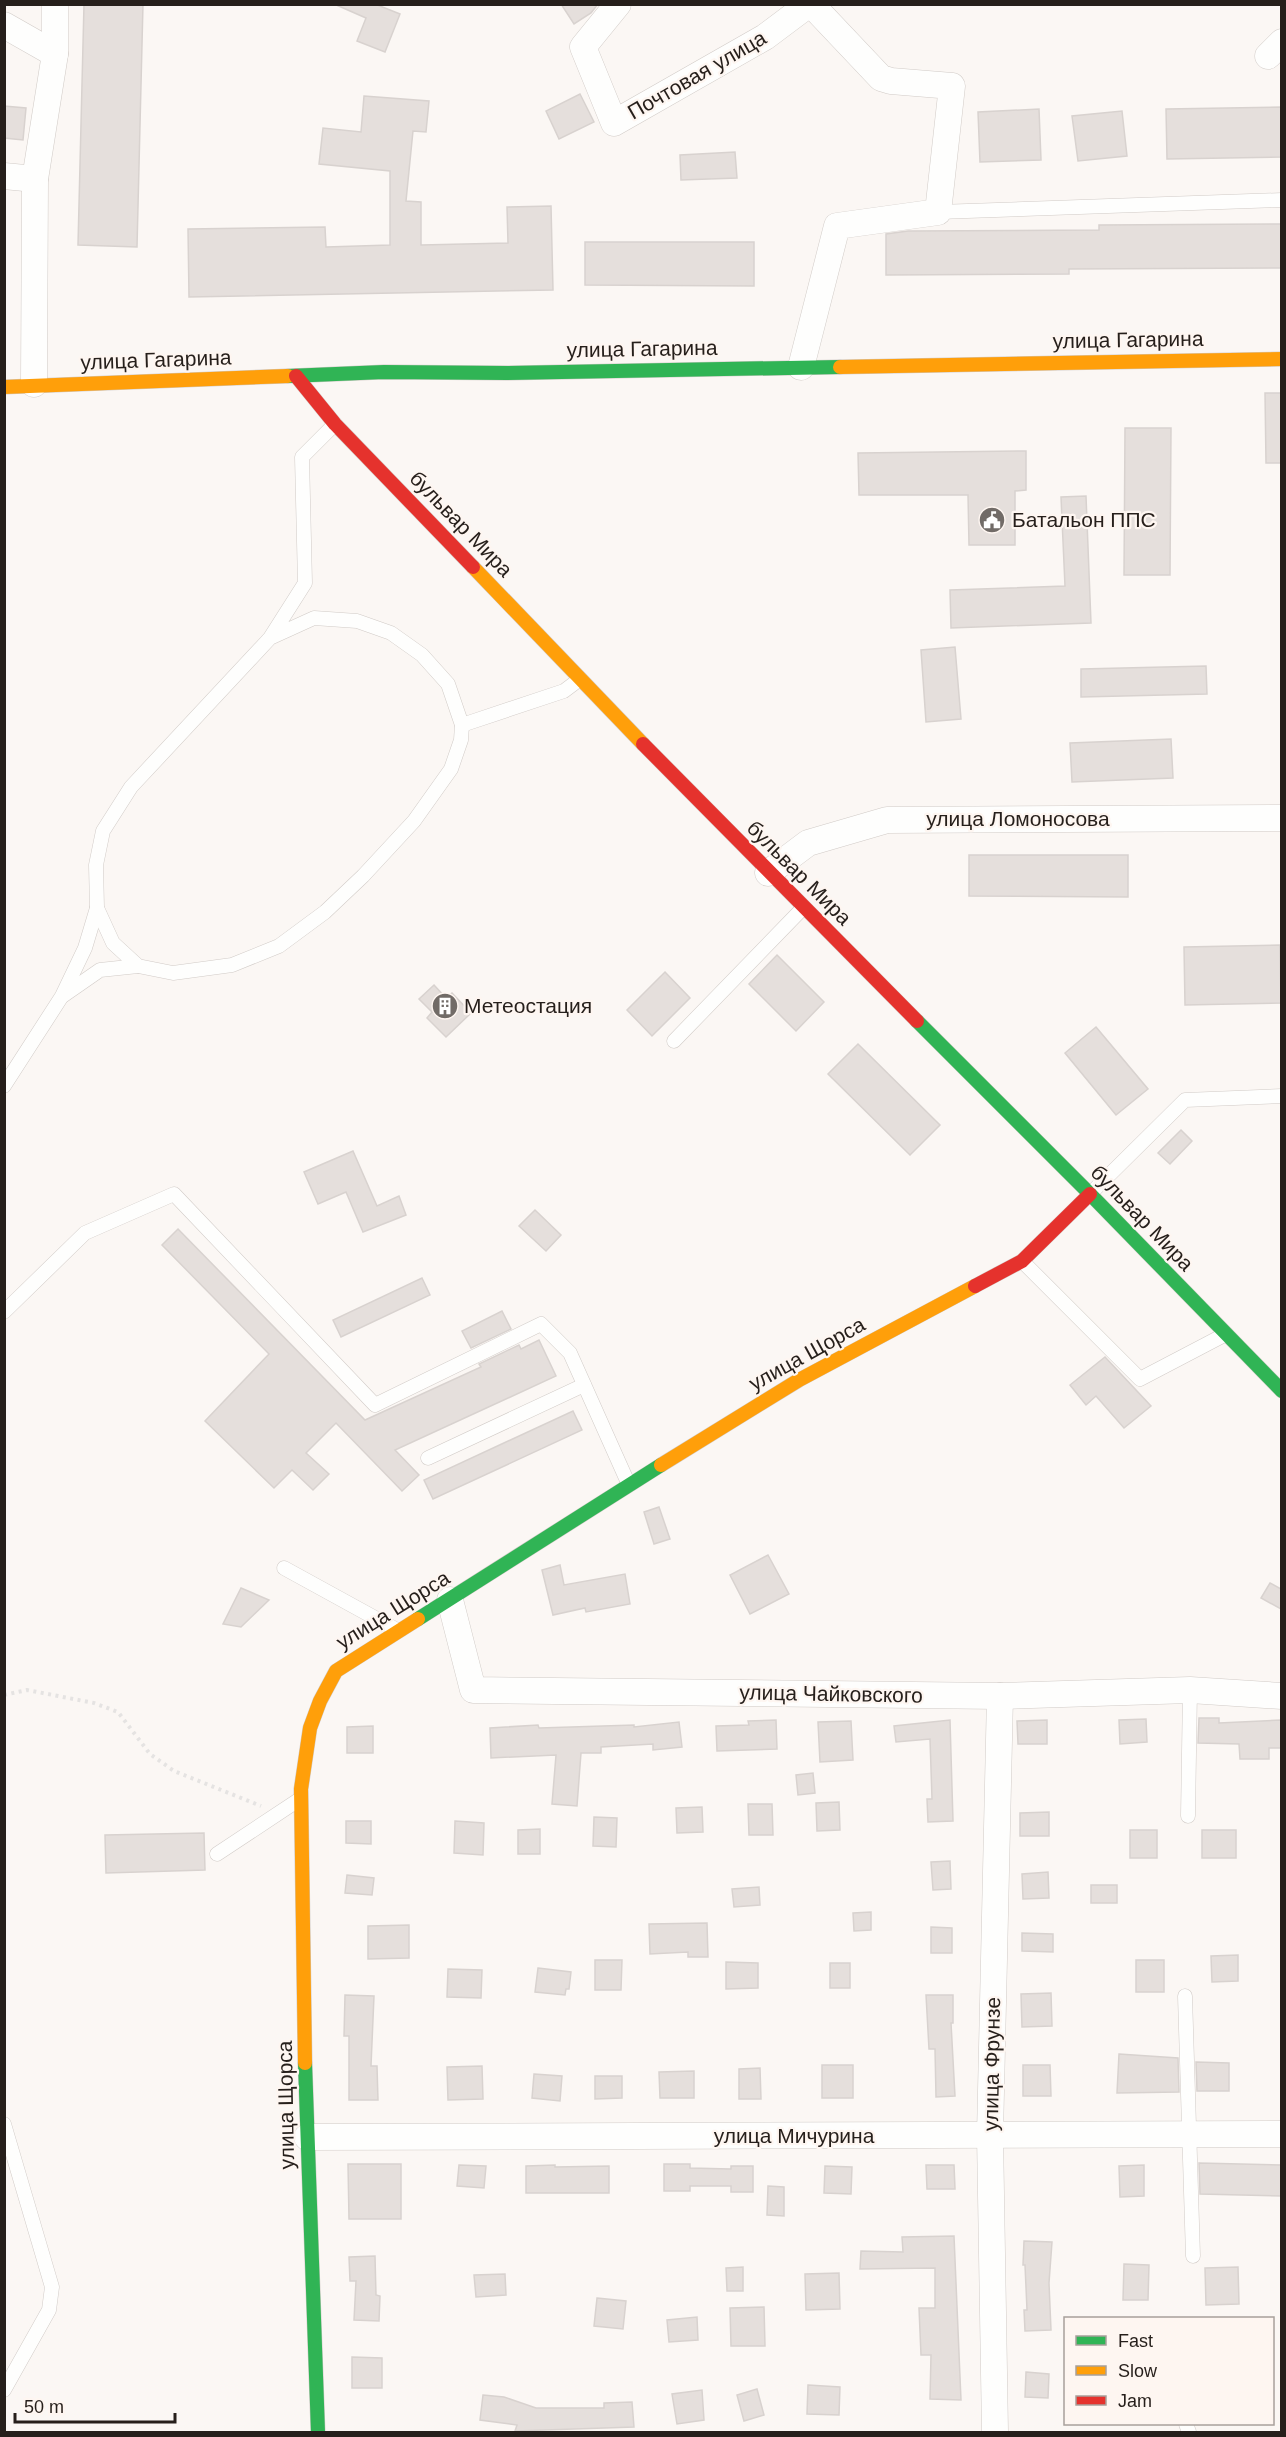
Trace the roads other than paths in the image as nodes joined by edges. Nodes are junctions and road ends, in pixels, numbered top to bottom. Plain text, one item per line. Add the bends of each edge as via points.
1 (55, 4) edge
2 (618, 4) edge
3 (810, 4) edge
4 (4, 25) edge
5 (55, 54) junction
6 (4, 176) edge
7 (35, 179) junction
8 (1281, 200) edge
9 (938, 212) junction
10 (1281, 359) edge
11 (801, 367) junction
12 (296, 376) junction
13 (34, 384) junction
14 (4, 387) edge
15 (335, 424) junction
16 (270, 638) junction
17 (580, 679) junction
18 (462, 725) junction
19 (1281, 818) edge
20 (768, 873) junction
21 (97, 908) junction
22 (803, 908) junction
23 (138, 966) junction
24 (62, 996) junction
25 (674, 1041) dead end
26 (6, 1082) edge
27 (1281, 1096) edge
28 (1090, 1194) junction
29 (1022, 1261) junction
30 (4, 1312) edge
31 (1226, 1334) junction
32 (584, 1384) junction
33 (1281, 1391) edge
34 (428, 1458) dead end
35 (629, 1485) junction
36 (284, 1568) dead end
37 (450, 1600) junction
38 (399, 1631) junction
39 (1190, 1689) junction
40 (1000, 1696) junction
41 (1281, 1696) edge
42 (301, 1798) junction
43 (1188, 1815) dead end
44 (217, 1854) dead end
45 (1185, 1996) dead end
46 (4, 2124) edge
47 (1281, 2134) edge
48 (990, 2135) junction
49 (1191, 2135) junction
50 (307, 2137) junction
51 (1193, 2256) dead end
52 (4, 2390) edge
53 (318, 2433) edge
54 (994, 2433) edge

1 - 5 street
2 - 3 street, Почтовая улица via 583,47 614,123 765,37
3 - 9 street via 881,78 952,86
4 - 5 street
5 - 7 street
6 - 7 street
7 - 13 street
8 - 9 lane
9 - 11 street via 837,225
10 - 11 main road, улица Гагарина
11 - 12 main road, улица Гагарина
12 - 13 main road, улица Гагарина
12 - 15 main road, бульвар Мира
13 - 14 main road, улица Гагарина
15 - 16 lane via 302,456 305,583
15 - 17 main road, бульвар Мира
16 - 18 lane via 314,618 357,621 391,633 422,655 448,684
16 - 21 lane via 130,787 103,831 96,865
17 - 18 lane via 564,691
17 - 20 main road, бульвар Мира
18 - 23 lane via 451,769 414,821 325,912 279,946 232,965 173,973
19 - 20 street, улица Ломоносова via 887,820 808,843
20 - 22 main road, бульвар Мира
21 - 23 lane via 113,943
21 - 24 lane via 85,948
22 - 25 lane
22 - 28 main road, бульвар Мира
23 - 24 lane via 100,970
24 - 26 lane
27 - 28 lane via 1185,1100
28 - 29 main road, улица Щорса
28 - 31 main road, бульвар Мира
29 - 31 lane via 1140,1378
29 - 35 main road, улица Щорса via 799,1380
30 - 32 lane via 85,1233 174,1194 375,1405 541,1324 570,1353
31 - 33 main road, бульвар Мира
32 - 34 lane
32 - 35 lane
35 - 37 main road, улица Щорса
36 - 38 lane
37 - 38 main road, улица Щорса
37 - 40 street, улица Чайковского via 473,1690
38 - 42 main road, улица Щорса via 336,1671 319,1698 306,1738
39 - 40 street, улица Чайковского
39 - 41 street, улица Чайковского
39 - 43 lane
40 - 48 street, улица Фрунзе
42 - 44 lane
42 - 50 main road, улица Щорса
45 - 49 lane
46 - 52 lane via 52,2287 50,2310
47 - 49 street, улица Мичурина
48 - 49 street, улица Мичурина
48 - 50 street, улица Мичурина
48 - 54 street, улица Фрунзе
49 - 51 lane
50 - 53 main road, улица Щорса

